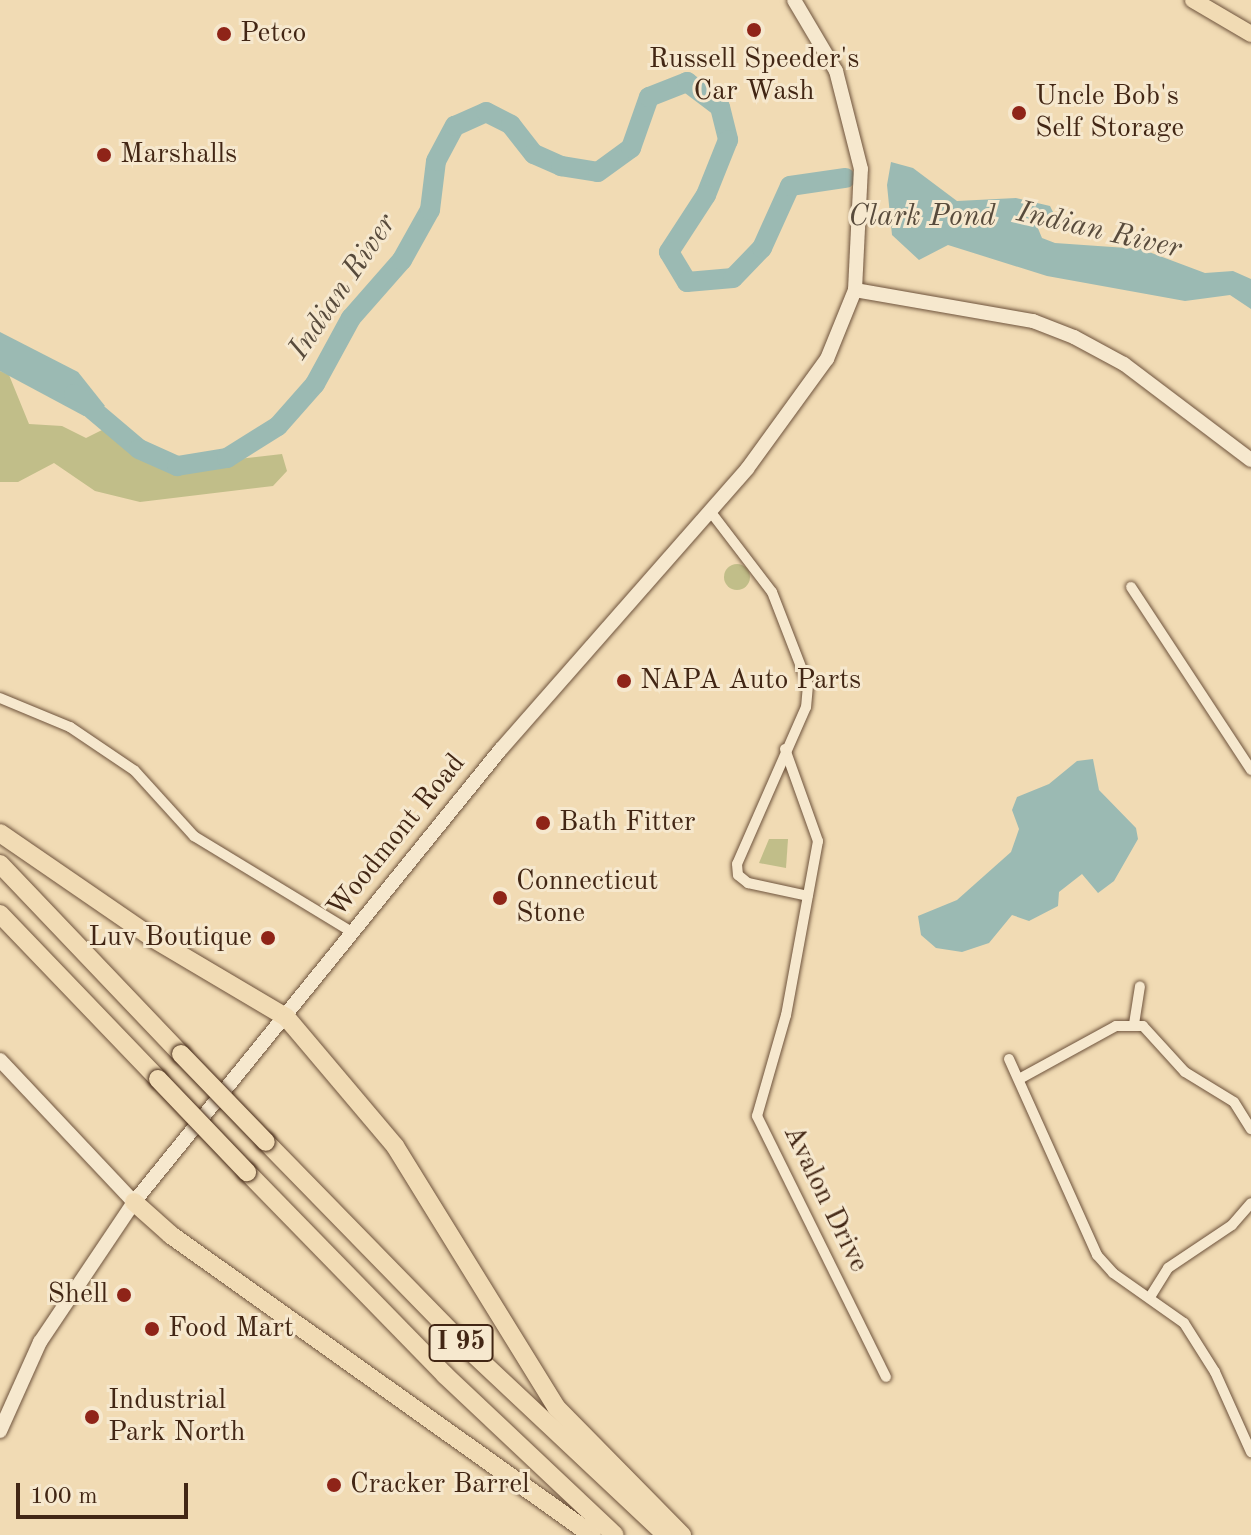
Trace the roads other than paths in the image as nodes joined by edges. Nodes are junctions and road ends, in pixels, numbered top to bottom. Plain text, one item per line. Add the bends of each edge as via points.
1 (794, 0) edge
2 (1193, 0) edge
3 (1251, 34) edge
4 (855, 290) junction
5 (1251, 460) edge
6 (710, 511) junction
7 (1131, 587) dead end
8 (0, 698) edge
9 (785, 749) junction
10 (1251, 770) edge
11 (0, 833) edge
12 (0, 864) edge
13 (808, 896) junction
14 (0, 914) edge
15 (352, 932) junction
16 (1140, 986) dead end
17 (286, 1017) junction
18 (1134, 1024) junction
19 (1009, 1059) dead end
20 (0, 1060) edge
21 (1021, 1078) junction
22 (1251, 1129) edge
23 (134, 1202) junction
24 (1251, 1203) edge
25 (1150, 1297) junction
26 (886, 1377) dead end
27 (0, 1431) edge
28 (1251, 1452) edge
29 (592, 1535) edge
30 (615, 1535) edge
31 (666, 1535) edge
32 (682, 1535) edge

1 - 4 main road, Woodmont Road via 836,71 856,138 863,190
2 - 3 main road
4 - 5 main road via 1033,321 1074,337 1124,364
4 - 6 main road, Woodmont Road via 836,341 805,394
6 - 9 street via 756,565 804,666 806,707
6 - 15 main road, Woodmont Road via 501,749
7 - 10 street
8 - 15 street via 70,727 135,771 194,836
9 - 13 street, Avalon Drive via 818,841
9 - 13 street via 737,869 748,883
11 - 17 highway via 154,939
12 - 31 highway, I 95, bridge via 456,1338
13 - 26 street, Avalon Drive via 786,1016 757,1116
14 - 30 highway, I 95, bridge via 445,1375
15 - 17 main road, Woodmont Road
16 - 18 street
17 - 23 main road, Woodmont Road
17 - 32 highway via 395,1146 556,1407
18 - 21 street via 1105,1030
18 - 22 street via 1149,1030 1185,1072 1224,1093
19 - 21 street
20 - 23 main road
21 - 25 street via 1090,1244 1113,1273
23 - 27 main road, Woodmont Road via 40,1342
23 - 29 highway via 171,1235
24 - 25 street via 1232,1225 1180,1257
25 - 28 street via 1173,1313 1202,1348

